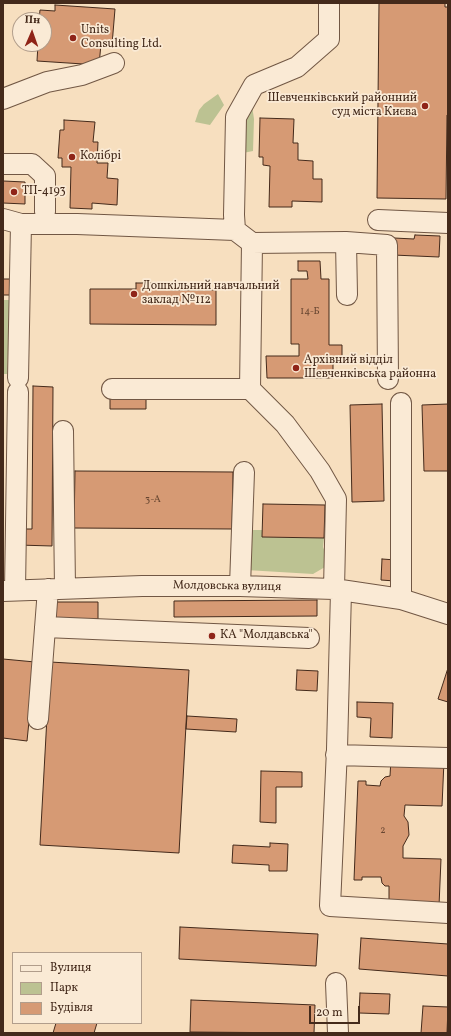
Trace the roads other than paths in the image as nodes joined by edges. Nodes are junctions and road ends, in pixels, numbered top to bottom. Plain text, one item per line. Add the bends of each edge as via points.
1 (329, 3) edge
2 (114, 63) dead end
3 (3, 99) edge
4 (3, 164) edge
5 (44, 212) dead end
6 (378, 220) dead end
7 (12, 221) edge
8 (448, 223) edge
9 (235, 230) junction
10 (252, 242) junction
11 (346, 242) junction
12 (347, 295) dead end
13 (388, 379) dead end
14 (112, 389) dead end
15 (250, 389) junction
16 (401, 403) dead end
17 (63, 431) dead end
18 (244, 472) dead end
19 (240, 586) junction
20 (56, 589) junction
21 (337, 590) junction
22 (9, 591) edge
23 (401, 599) junction
24 (448, 614) edge
25 (45, 627) junction
26 (309, 638) dead end
27 (38, 719) dead end
28 (336, 755) junction
29 (448, 758) edge
30 (448, 913) edge
31 (336, 983) dead end
32 (338, 1033) edge

1 - 9 street via 329,39 297,67 254,85 236,117
2 - 3 street via 47,82
4 - 5 street via 32,164 45,176
6 - 8 street
7 - 9 street
7 - 22 street via 18,385
9 - 10 street
10 - 11 street
10 - 15 street
11 - 12 street
11 - 13 street via 387,245
14 - 15 street
15 - 21 street via 285,424 320,471 336,499
16 - 23 street
17 - 20 street
18 - 19 street
19 - 20 street, Молдовська вулиця
19 - 21 street, Молдовська вулиця
20 - 22 street, Молдовська вулиця
20 - 25 street
21 - 23 street, Молдовська вулиця
21 - 28 street
23 - 24 street, Молдовська вулиця
25 - 26 street
25 - 27 street
28 - 29 street
28 - 30 street via 330,906
31 - 32 street

